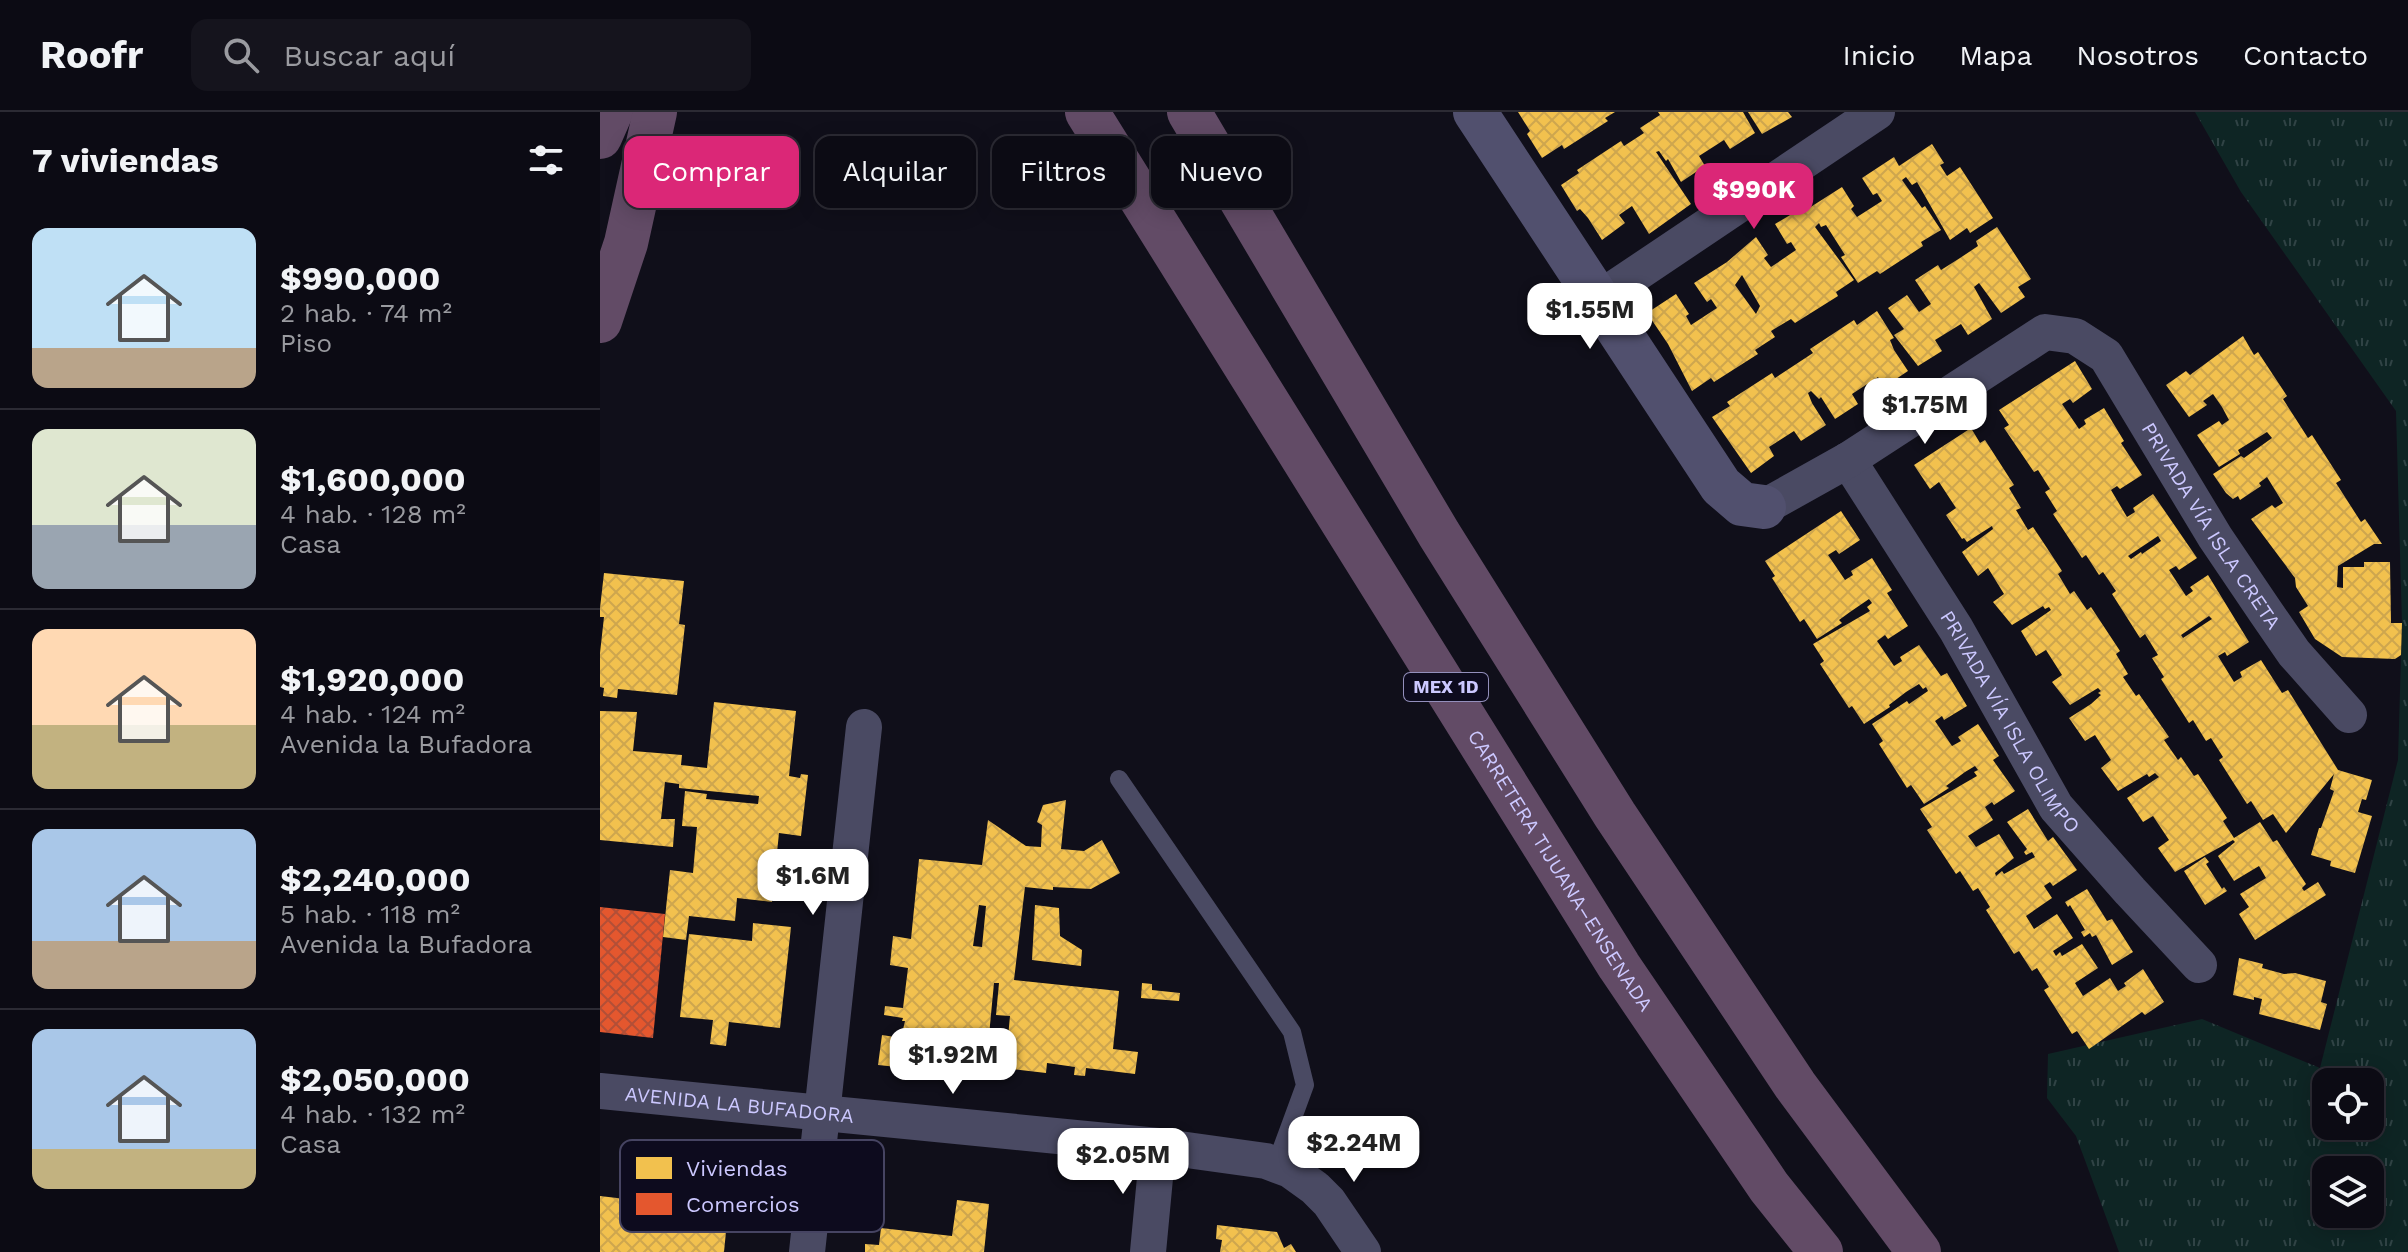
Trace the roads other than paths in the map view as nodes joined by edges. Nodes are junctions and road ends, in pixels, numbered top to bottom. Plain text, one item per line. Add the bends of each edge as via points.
1 (611, 112) edge
2 (655, 112) edge
3 (1087, 112) edge
4 (1189, 112) edge
5 (1475, 112) edge
6 (1877, 112) edge
7 (600, 137) edge
8 (1597, 300) junction
9 (600, 321) edge
10 (1848, 460) junction
11 (1764, 507) joint
12 (2349, 715) dead end
13 (864, 727) dead end
14 (1119, 779) dead end
15 (2199, 965) dead end
16 (600, 1091) edge
17 (822, 1113) junction
18 (819, 1140) edge
19 (1158, 1146) junction
20 (1276, 1164) junction
21 (809, 1232) edge
22 (807, 1252) edge
23 (1148, 1252) edge
24 (1363, 1252) edge
25 (1821, 1252) edge
26 (1919, 1252) edge

1 - 7 highway
2 - 9 highway via 626,243
3 - 25 highway, CARRETERA TIJUANA–ENSENADA / MEX 1D via 1619,966 1769,1187
4 - 26 highway via 1439,534 1615,815 1795,1085
5 - 8 street
6 - 8 street
8 - 11 street via 1721,486 1742,504
10 - 11 street
10 - 12 street, PRIVADA VÍA ISLA CRETA via 2045,332 2075,336 2106,356 2265,611
10 - 15 street, PRIVADA VÍA ISLA OLIMPO via 1956,629 2056,807
13 - 17 street
14 - 20 lane via 1292,1032 1305,1085
16 - 17 street, AVENIDA LA BUFADORA
17 - 18 street
17 - 19 street, AVENIDA LA BUFADORA
19 - 20 street, AVENIDA LA BUFADORA
19 - 23 street
20 - 24 street, AVENIDA LA BUFADORA via 1305,1179 1329,1202
21 - 22 street

